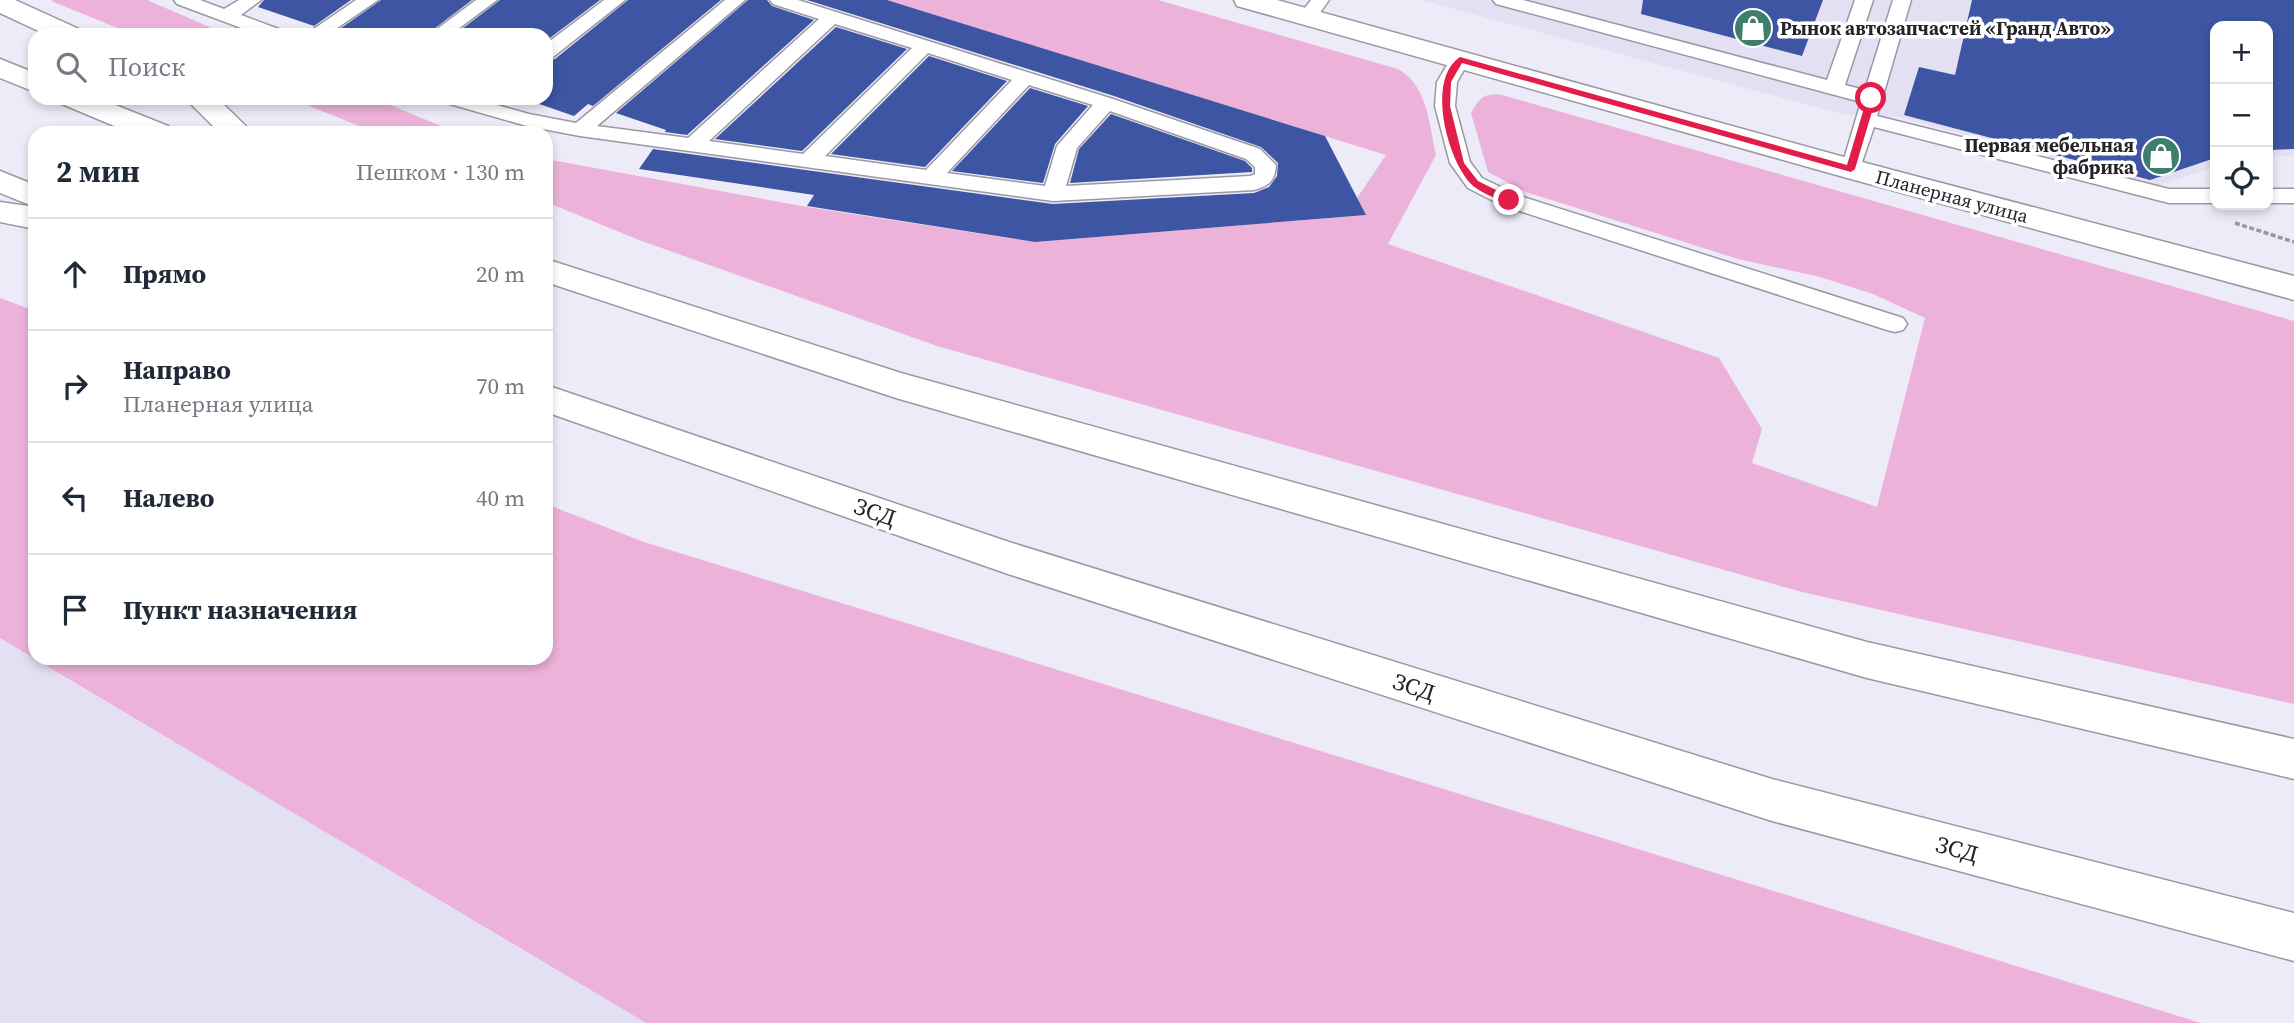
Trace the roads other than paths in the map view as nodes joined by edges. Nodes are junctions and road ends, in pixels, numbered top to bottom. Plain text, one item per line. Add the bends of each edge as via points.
1 (183, 0) edge
2 (252, 0) edge
3 (369, 0) edge
4 (488, 0) edge
5 (616, 0) edge
6 (736, 0) edge
7 (779, 0) edge
8 (1247, 0) edge
9 (1502, 0) edge
10 (1864, 0) edge
11 (1902, 0) edge
12 (0, 3) edge
13 (1314, 8) edge
14 (226, 16) junction
15 (832, 17) junction
16 (54, 28) edge
17 (258, 28) edge
18 (325, 28) edge
19 (448, 28) edge
20 (925, 46) junction
21 (553, 48) edge
22 (1460, 59) junction
23 (0, 68) edge
24 (1025, 78) junction
25 (28, 80) edge
26 (1834, 88) junction
27 (1871, 98) junction
28 (1107, 103) junction
29 (89, 105) edge
30 (208, 105) edge
31 (492, 105) edge
32 (1865, 118) junction
33 (140, 126) edge
34 (230, 126) edge
35 (580, 130) junction
36 (692, 145) junction
37 (808, 161) junction
38 (1851, 169) junction
39 (929, 177) junction
40 (0, 181) edge
41 (28, 194) edge
42 (1053, 194) junction
43 (2294, 195) edge
44 (2210, 196) edge
45 (2273, 196) edge
46 (0, 212) edge
47 (28, 217) edge
48 (553, 272) edge
49 (2294, 288) edge
50 (1895, 324) dead end
51 (553, 400) edge
52 (2294, 759) edge
53 (2294, 937) edge

1 - 14 lane
2 - 14 lane
3 - 18 lane
4 - 19 lane
5 - 21 lane
6 - 35 lane
7 - 15 lane
8 - 13 main road, Планерная улица
9 - 26 lane
10 - 26 lane
11 - 27 lane
12 - 16 main road
13 - 22 main road, Планерная улица
14 - 17 lane
15 - 20 lane
15 - 36 lane
20 - 24 lane
20 - 37 lane
22 - 38 main road, Планерная улица
22 - 50 lane via 1447,82 1446,106 1460,163 1475,183 1509,200
23 - 25 main road
24 - 28 lane
24 - 39 lane
26 - 27 lane
27 - 32 lane
28 - 42 lane via 1067,146
28 - 42 lane via 1253,154 1266,165 1265,177 1254,183
29 - 33 main road
30 - 34 main road
31 - 35 lane
32 - 38 lane
32 - 44 lane via 2169,196
35 - 36 lane
36 - 37 lane
37 - 39 lane
38 - 49 main road, Планерная улица
39 - 42 lane
40 - 41 main road
43 - 45 lane
46 - 47 main road
48 - 52 main road via 896,385 1854,656
51 - 53 main road, ЗСД via 1007,558 1772,800

